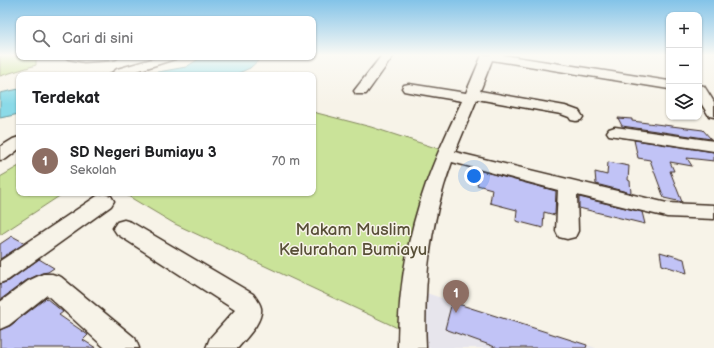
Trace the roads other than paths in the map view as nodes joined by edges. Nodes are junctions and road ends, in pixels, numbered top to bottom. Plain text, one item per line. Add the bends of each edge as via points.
1 (376, 71) edge
2 (481, 71) edge
3 (586, 71) edge
4 (666, 85) edge
5 (409, 88) dead end
6 (702, 90) edge
7 (714, 90) edge
8 (361, 91) dead end
9 (702, 95) edge
10 (471, 96) junction
11 (714, 113) edge
12 (576, 117) dead end
13 (615, 132) dead end
14 (16, 144) edge
15 (714, 146) edge
16 (0, 154) edge
17 (446, 155) junction
18 (568, 186) junction
19 (104, 201) dead end
20 (712, 214) edge
21 (124, 228) dead end
22 (567, 231) dead end
23 (0, 273) edge
24 (0, 317) edge
25 (125, 348) edge
26 (220, 348) edge
27 (412, 348) edge

1 - 8 street
2 - 10 street
3 - 4 street
5 - 10 street
6 - 7 street
9 - 11 street
10 - 12 street via 565,110
10 - 17 street
13 - 15 street
14 - 16 street
17 - 18 street
17 - 27 street via 429,204 417,261 413,286
18 - 20 street via 667,210
18 - 22 street
19 - 23 street
21 - 26 street via 244,302 248,308 246,316
24 - 25 street via 42,284 52,284

